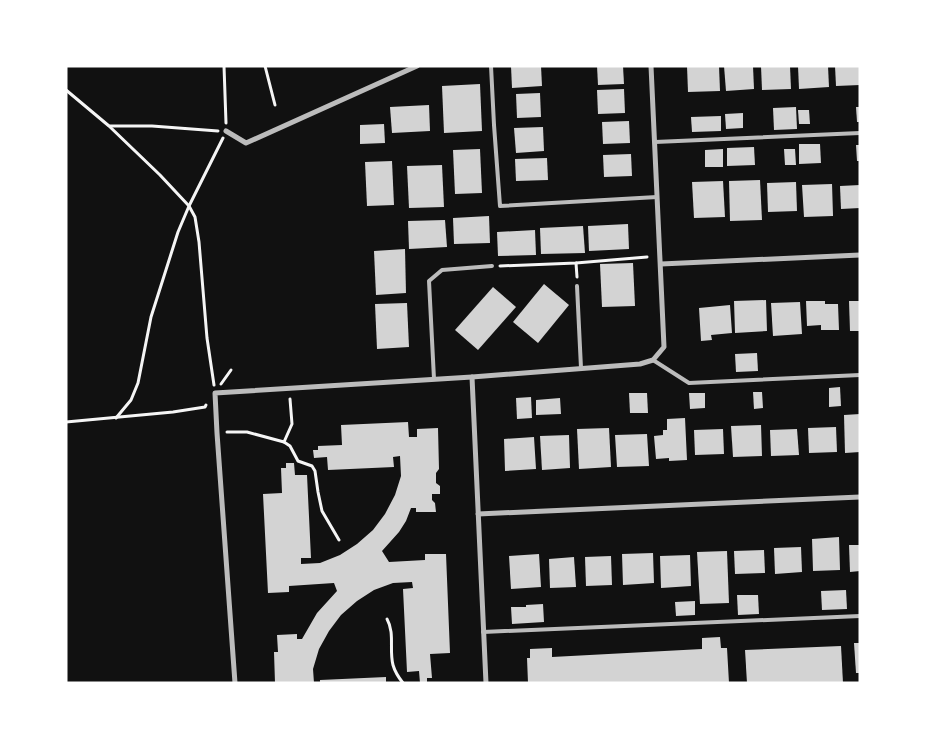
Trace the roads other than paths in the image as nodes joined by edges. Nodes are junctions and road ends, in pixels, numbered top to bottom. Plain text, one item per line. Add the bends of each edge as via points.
1 (417, 66) edge
2 (491, 66) edge
3 (651, 66) edge
4 (226, 131) road end
5 (860, 133) edge
6 (654, 142) junction
7 (657, 197) junction
8 (860, 255) edge
9 (661, 264) junction
10 (492, 266) road end
11 (577, 286) road end
12 (653, 360) junction
13 (581, 368) junction
14 (860, 375) edge
15 (472, 377) junction
16 (434, 380) junction
17 (860, 497) edge
18 (478, 514) junction
19 (860, 616) edge
20 (483, 632) junction
21 (235, 683) edge
22 (486, 683) edge

1 - 4 street via 246,143
2 - 7 lane via 500,206
3 - 6 street
5 - 6 lane
6 - 7 street
7 - 9 street
8 - 9 street
9 - 12 street via 664,347
10 - 16 lane via 442,270 429,280
11 - 13 lane
12 - 13 street via 640,364
12 - 14 lane via 689,383
13 - 15 street
15 - 16 street
15 - 18 street
16 - 21 street via 215,393
17 - 18 street
18 - 20 street
19 - 20 lane
20 - 22 street

